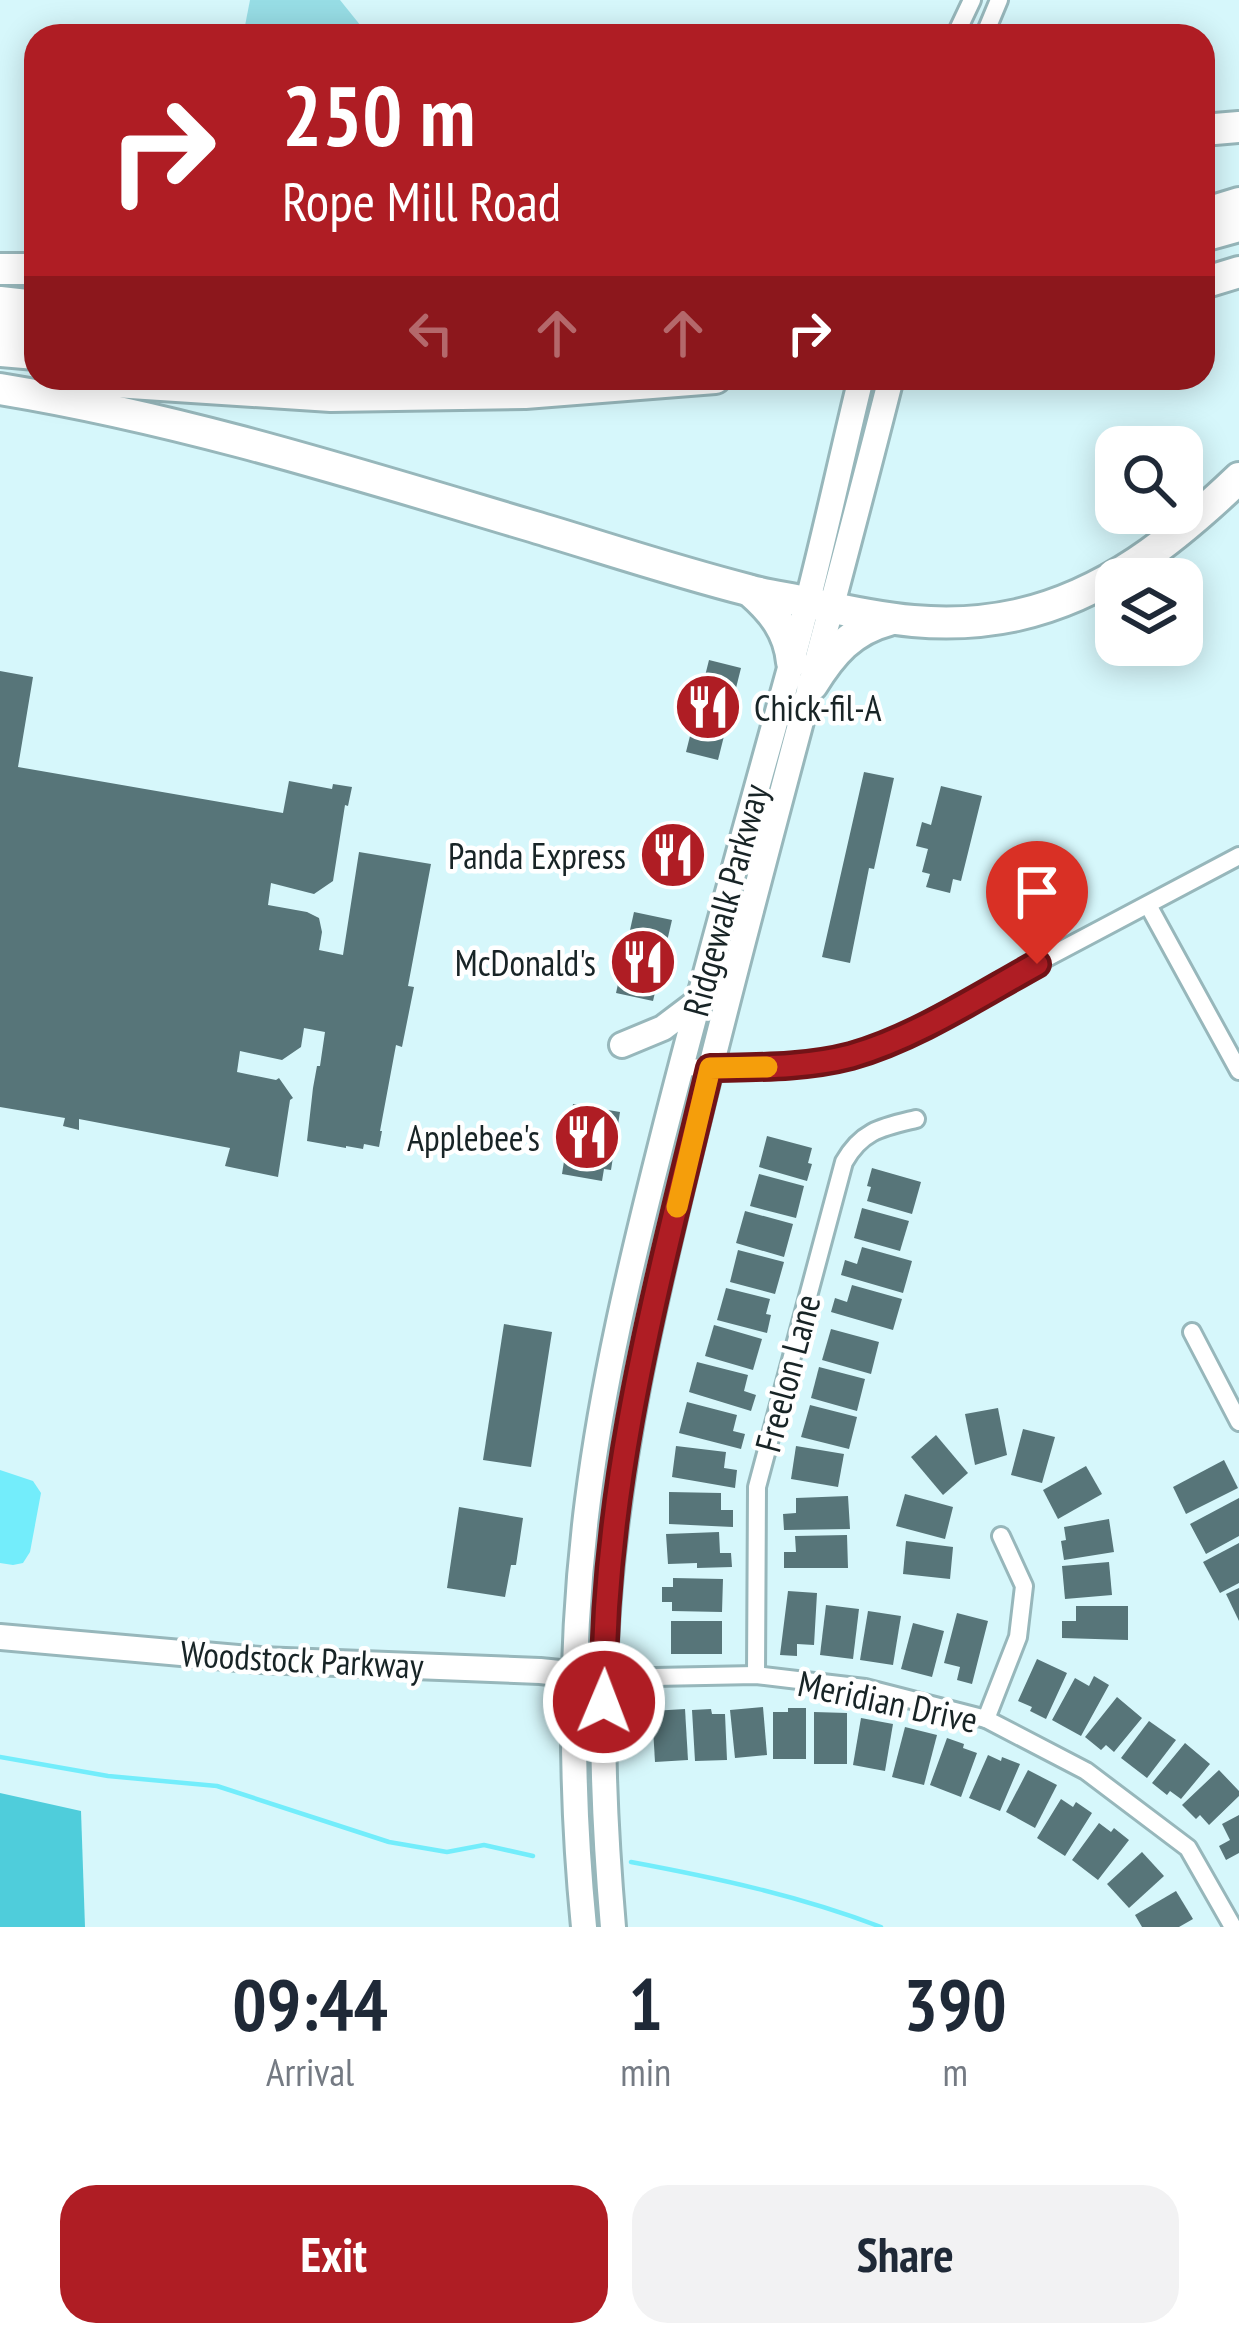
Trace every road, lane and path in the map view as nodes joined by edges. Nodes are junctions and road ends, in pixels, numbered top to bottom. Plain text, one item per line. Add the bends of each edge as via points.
1 (0, 389) edge
2 (239, 390) edge
3 (564, 390) edge
4 (858, 390) edge
5 (888, 390) edge
6 (1239, 478) edge
7 (750, 591) junction
8 (819, 605) junction
9 (889, 620) junction
10 (802, 674) junction
11 (1239, 856) edge
12 (1148, 904) junction
13 (696, 1003) junction
14 (622, 1045) dead end
15 (680, 1067) junction
16 (710, 1068) junction
17 (1239, 1072) edge
18 (916, 1118) dead end
19 (1192, 1332) dead end
20 (1239, 1422) edge
21 (1001, 1536) dead end
22 (0, 1637) edge
23 (574, 1675) junction
24 (756, 1675) junction
25 (603, 1678) junction
26 (986, 1719) junction
27 (584, 1927) edge
28 (613, 1927) edge
29 (1234, 1927) edge

1 - 7 highway via 196,430
2 - 3 highway via 331,396
4 - 8 main road, Ridgewalk Parkway
5 - 8 main road, Ridgewalk Parkway
6 - 9 highway via 1154,553 1087,591 1016,615
7 - 8 highway
7 - 10 highway via 781,624
8 - 9 highway
8 - 10 main road, Ridgewalk Parkway
9 - 10 highway via 850,637
10 - 13 main road, Ridgewalk Parkway
10 - 16 main road, Ridgewalk Parkway
11 - 12 street
12 - 16 street via 884,1045 824,1062
12 - 17 street
13 - 14 main road
13 - 15 main road, Ridgewalk Parkway
15 - 16 street
15 - 23 main road, Ridgewalk Parkway via 607,1379
16 - 25 main road, Ridgewalk Parkway via 632,1410
18 - 24 street, Freelon Lane via 878,1128 844,1162 757,1487
19 - 20 street
21 - 26 street via 1024,1586 1018,1637
22 - 23 main road, Woodstock Parkway
23 - 25 main road, Woodstock Parkway
23 - 27 main road, Ridgewalk Parkway
24 - 25 street, Meridian Drive
24 - 26 street, Meridian Drive via 866,1688
25 - 28 main road, Ridgewalk Parkway
26 - 29 street, Meridian Drive via 1086,1771 1188,1848

